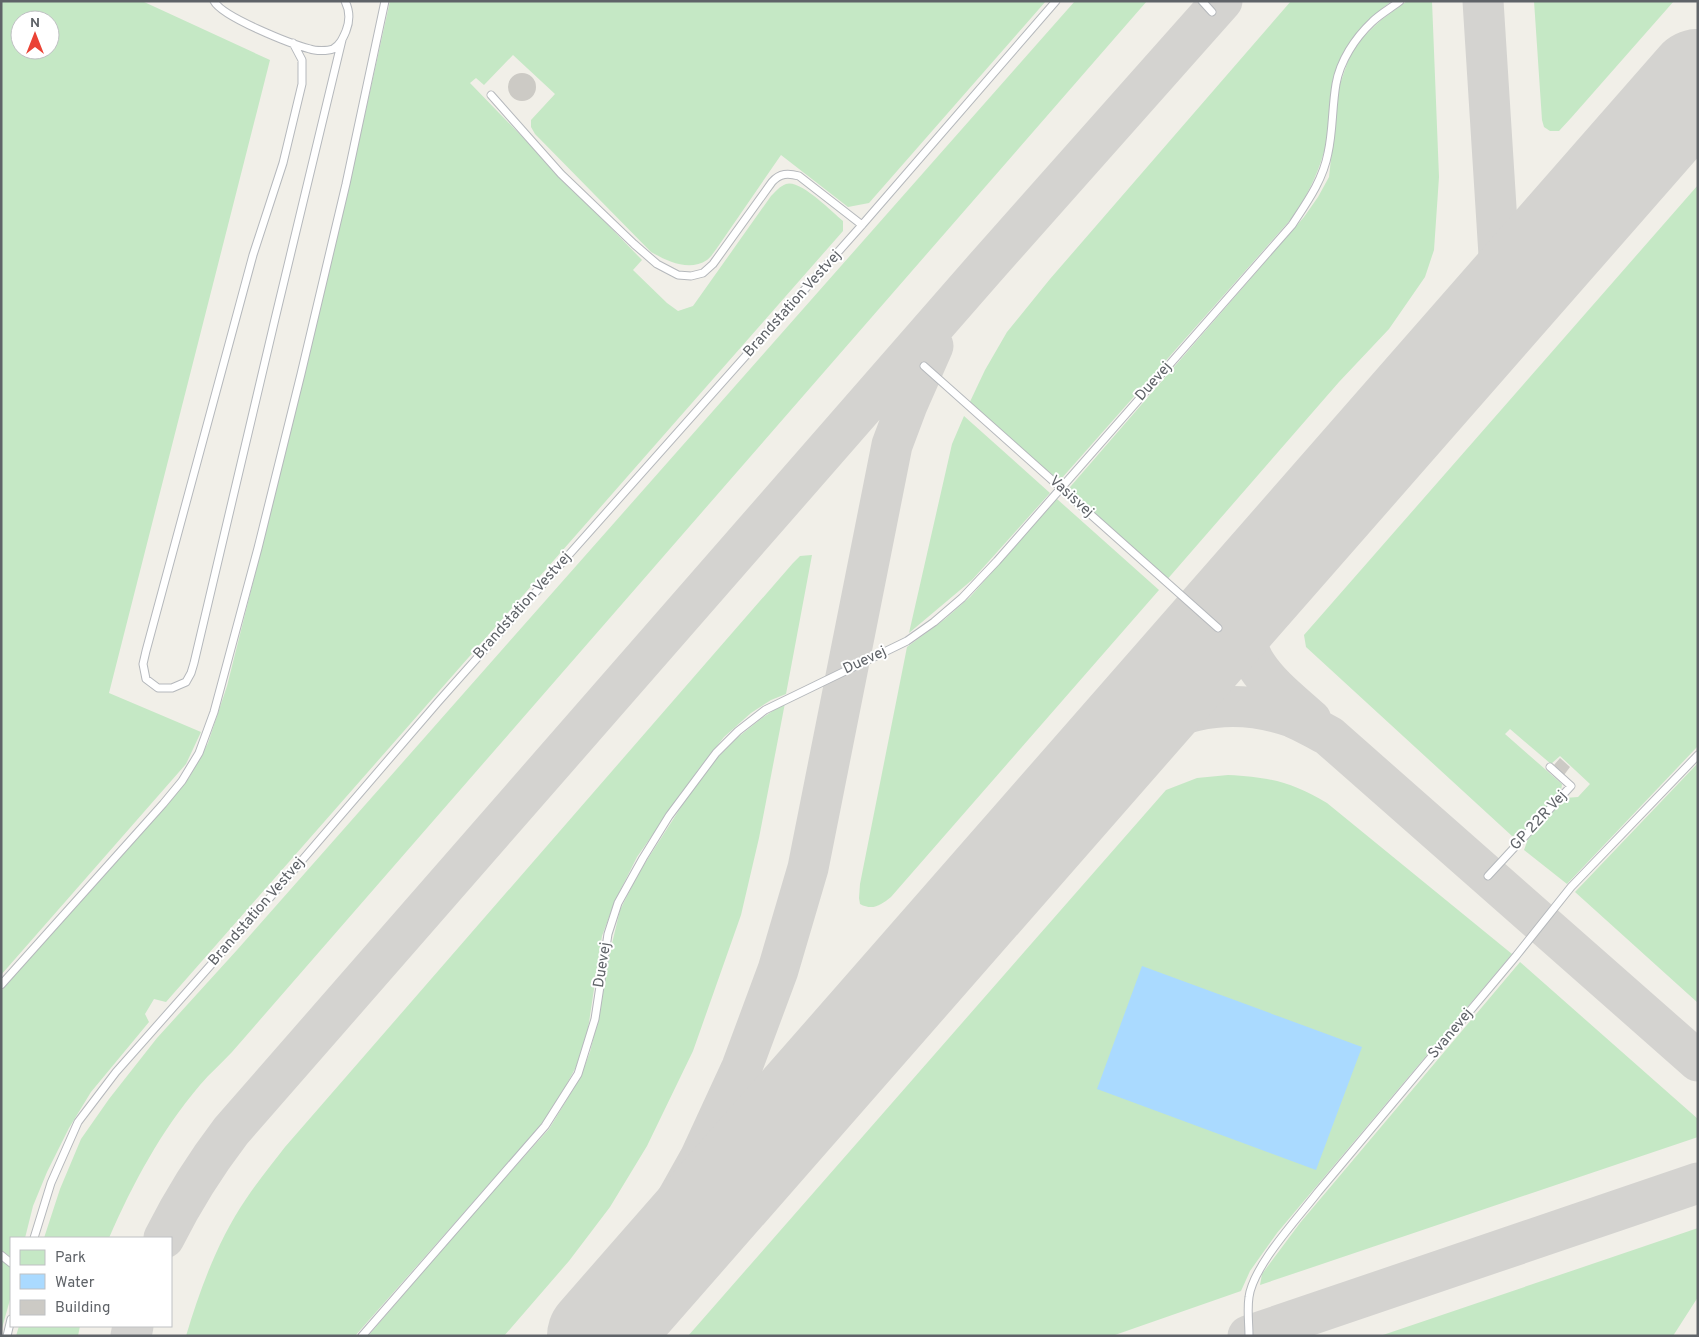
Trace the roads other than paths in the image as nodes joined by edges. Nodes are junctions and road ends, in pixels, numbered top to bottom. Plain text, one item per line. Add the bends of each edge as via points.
1 (214, 1) edge
2 (345, 1) edge
3 (351, 1) edge
4 (385, 1) edge
5 (1056, 1) edge
6 (1202, 1) edge
7 (1400, 1) edge
8 (349, 10) junction
9 (1212, 12) dead end
10 (342, 40) junction
11 (293, 43) junction
12 (491, 95) dead end
13 (862, 225) junction
14 (924, 366) dead end
15 (1060, 488) junction
16 (1218, 628) dead end
17 (1698, 755) edge
18 (1550, 768) dead end
19 (1488, 876) dead end
20 (1, 985) edge
21 (34, 1237) edge
22 (362, 1336) edge
23 (1249, 1336) edge

1 - 11 lane via 217,7 231,16
2 - 8 lane
3 - 8 lane
4 - 20 lane via 344,194 258,548 214,712 199,753 163,804
5 - 13 lane, Brandstation Vestvej
6 - 9 lane
7 - 15 lane, Duevej via 1372,22 1342,64 1336,83 1328,153 1320,180 1292,225
8 - 10 lane via 348,26
10 - 11 lane via 332,49 312,50
10 - 11 lane via 194,663 186,682 172,688 158,688 146,679 143,664 253,256 283,163 302,84 302,60
12 - 13 lane via 561,174 657,264 678,275 703,273 713,264 772,182 782,174 799,176
13 - 21 lane, Brandstation Vestvej via 438,702 256,915 116,1072 78,1122 51,1183
14 - 15 lane, Vasisvej
15 - 16 lane, Vasisvej
15 - 22 lane, Duevej via 962,598 934,622 907,641 765,710 716,753 669,816 618,903 608,934 594,1020 578,1074 545,1126
17 - 23 lane, Svanevej via 1571,887 1287,1232 1260,1267 1254,1282 1249,1297
18 - 19 lane, GP 22R Vej via 1571,786

